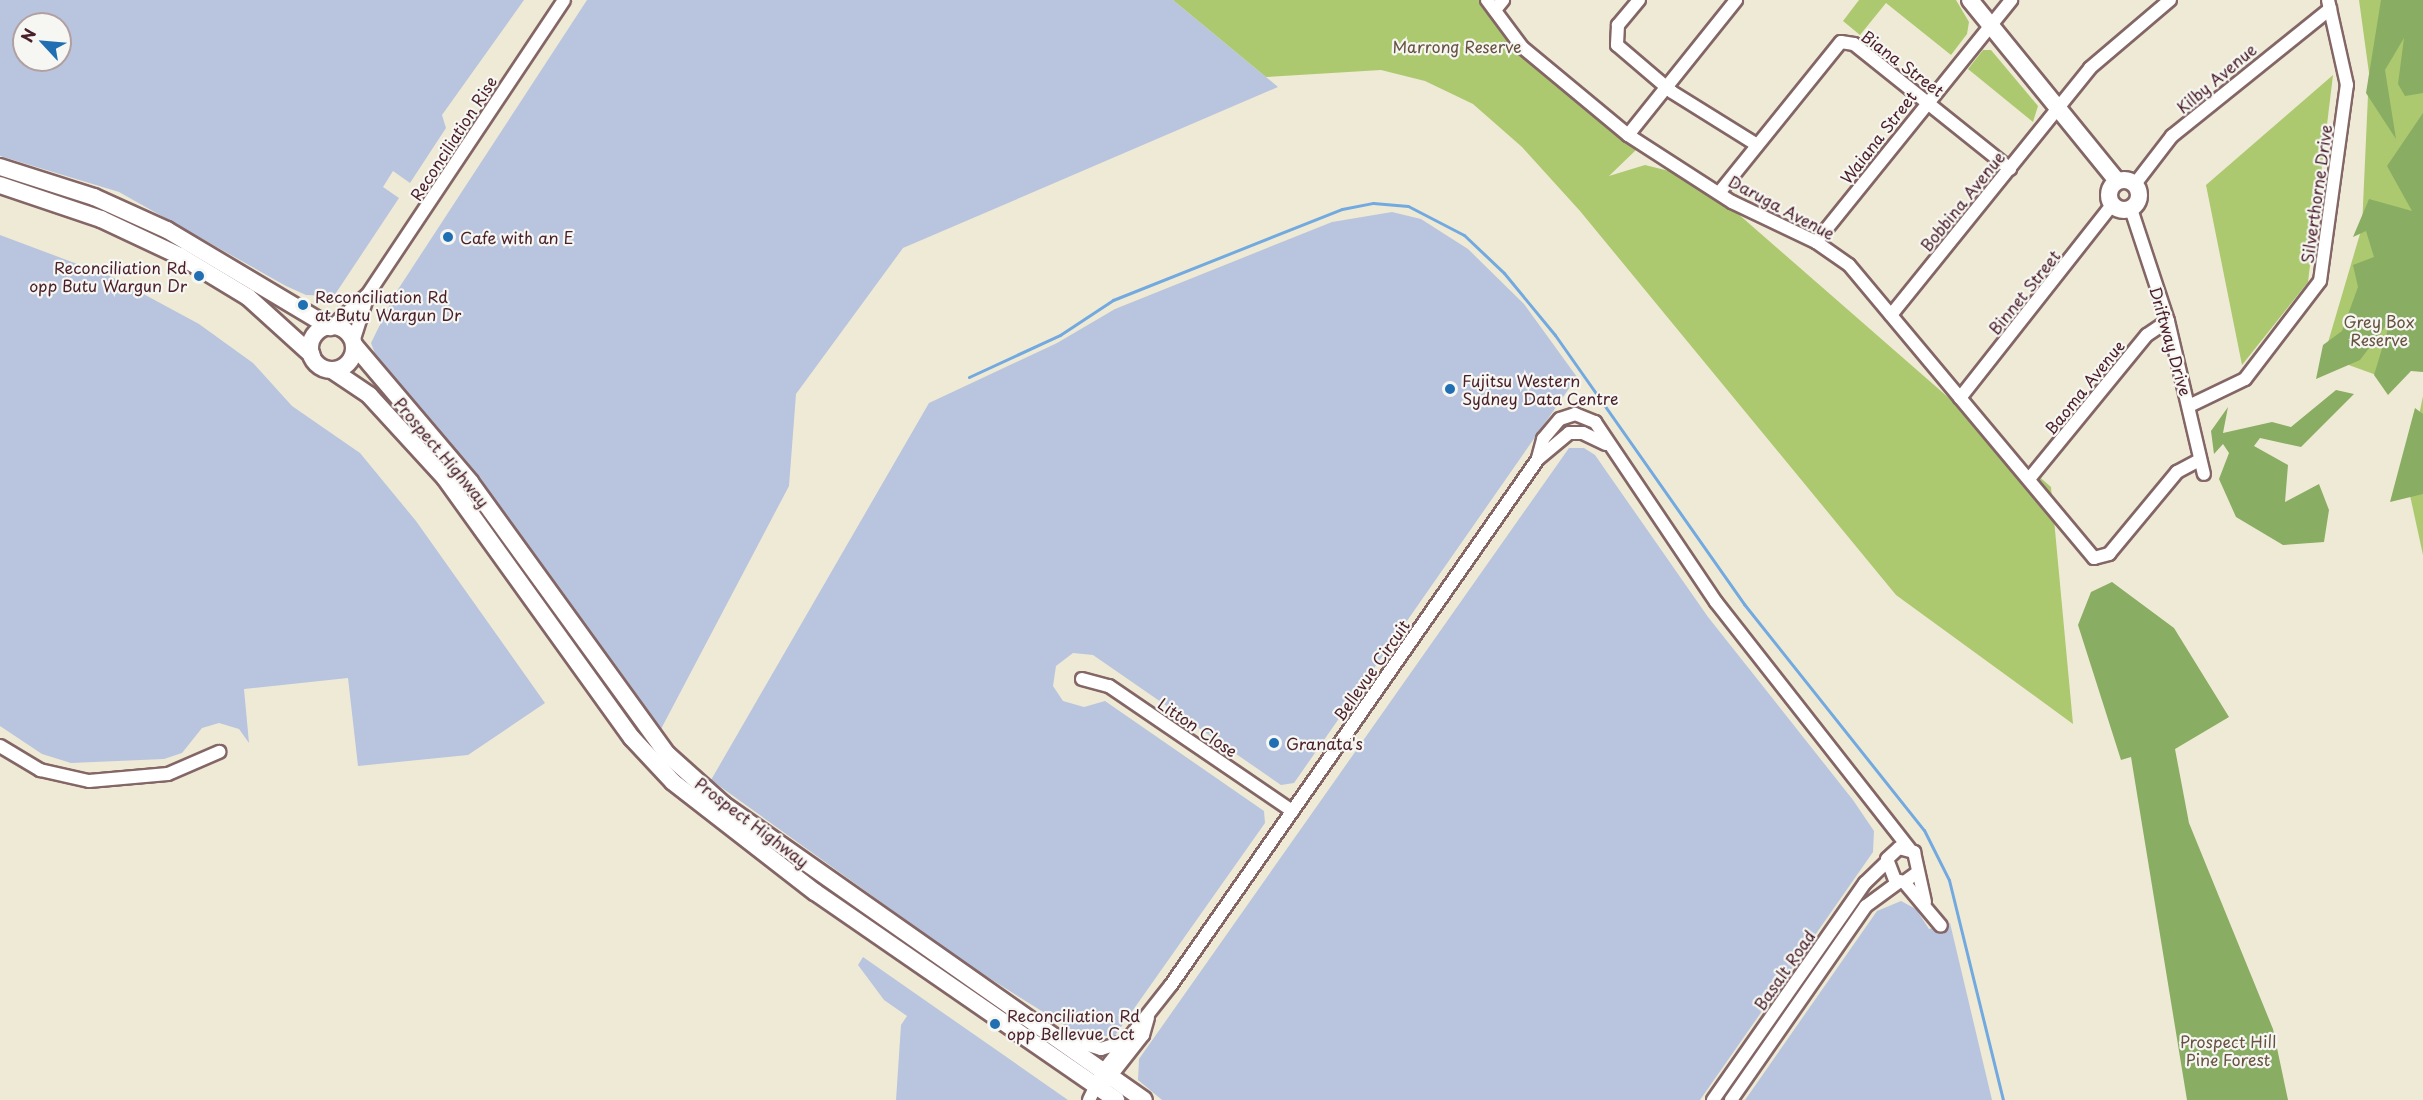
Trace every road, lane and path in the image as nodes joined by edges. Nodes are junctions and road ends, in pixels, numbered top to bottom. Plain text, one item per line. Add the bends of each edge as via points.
1 (564, 0) edge
2 (1639, 0) edge
3 (1726, 0) edge
4 (1736, 0) edge
5 (1970, 0) edge
6 (2011, 0) edge
7 (2170, 0) edge
8 (1495, 3) edge
9 (2329, 4) edge
10 (1989, 26) junction
11 (1663, 84) junction
12 (1926, 103) junction
13 (2058, 108) junction
14 (1625, 132) junction
15 (1757, 145) junction
16 (0, 166) edge
17 (2010, 169) junction
18 (2116, 182) junction
19 (2135, 184) junction
20 (0, 185) edge
21 (1719, 193) junction
22 (2112, 205) junction
23 (2130, 209) junction
24 (1815, 242) junction
25 (368, 294) junction
26 (1891, 315) junction
27 (2168, 321) junction
28 (331, 326) junction
29 (353, 343) junction
30 (312, 355) junction
31 (332, 370) junction
32 (1960, 399) junction
33 (2189, 406) junction
34 (1606, 444) junction
35 (1538, 459) junction
36 (2200, 460) junction
37 (2204, 474) dead end
38 (2029, 479) junction
39 (1082, 679) dead end
40 (0, 746) edge
41 (219, 752) dead end
42 (1292, 812) junction
43 (1888, 828) junction
44 (1910, 849) junction
45 (1887, 861) junction
46 (1918, 872) junction
47 (1902, 882) junction
48 (1925, 902) junction
49 (1941, 926) dead end
50 (1149, 1017) junction
51 (1047, 1032) junction
52 (1127, 1039) junction
53 (1108, 1074) junction
54 (1093, 1094) edge
55 (1116, 1100) edge
56 (1144, 1100) edge
57 (1713, 1100) edge
58 (1731, 1100) edge

1 - 25 street, Reconciliation Rise
2 - 11 street via 1614,38
3 - 11 street
4 - 11 street
5 - 10 main road
6 - 10 street, Waiana Street
7 - 13 street, Bobbina Avenue via 2101,57
8 - 14 street, Daruga Avenue via 1528,52
9 - 19 street, Kilby Avenue via 2172,136
9 - 33 street, Silverthorne Drive via 2347,85 2320,281 2245,379
10 - 12 street, Waiana Street
10 - 13 main road
11 - 14 street
11 - 15 street
12 - 15 street, Biana Street via 1854,44 1841,42
12 - 17 street, Biana Street
12 - 24 street, Waiana Street
13 - 17 street, Bobbina Avenue
13 - 18 main road
14 - 21 street, Daruga Avenue
15 - 21 street, Biana Street
16 - 28 main road via 94,197 167,230
17 - 26 street, Bobbina Avenue
18 - 19 main road
18 - 22 main road via 2109,190
19 - 23 main road via 2139,198
20 - 30 main road via 93,215 180,256 255,302
21 - 24 street, Daruga Avenue
22 - 23 main road
22 - 32 street, Binnet Street
23 - 27 street, Driftway Drive
24 - 26 street, Daruga Avenue via 1849,265
25 - 28 street, Reconciliation Rise
25 - 29 street, Reconciliation Rise
26 - 32 street, Daruga Avenue
27 - 33 street, Driftway Drive
27 - 38 street, Baoma Avenue via 2147,336
28 - 29 main road via 345,331
28 - 30 main road via 312,339
29 - 31 main road via 350,362
29 - 51 main road, Prospect Highway via 470,482 667,754 724,805
30 - 31 main road via 320,367
31 - 54 main road, Prospect Highway via 369,395 445,478 632,738 673,783 796,878
32 - 38 street, Daruga Avenue
33 - 36 street, Driftway Drive
34 - 35 street, Bellevue Circuit via 1583,433 1569,433
34 - 35 street, Bellevue Circuit via 1589,417 1567,416 1550,428
34 - 43 street, Bellevue Circuit via 1716,602 1860,783
35 - 42 street, Bellevue Circuit
36 - 37 street, Driftway Drive
36 - 38 street, Daruga Avenue via 2177,472 2099,559
39 - 42 street, Litton Close via 1109,686
40 - 41 street via 40,770 88,781 168,774
42 - 50 street, Bellevue Circuit
43 - 44 street, Bellevue Circuit
43 - 45 street
44 - 45 street via 1899,848
44 - 46 street via 1918,856
45 - 47 street via 1888,873
45 - 57 street, Basalt Road via 1864,883
46 - 47 street
46 - 48 street
47 - 48 street
47 - 58 street, Basalt Road via 1866,906
48 - 49 street
50 - 52 street, Bellevue Circuit
50 - 53 street, Bellevue Circuit via 1143,1035
51 - 52 street via 1101,1049
51 - 53 main road, Prospect Highway
52 - 53 street, Bellevue Circuit
53 - 54 street, Bellevue Circuit
53 - 56 main road, Prospect Highway
54 - 55 main road, Prospect Highway

